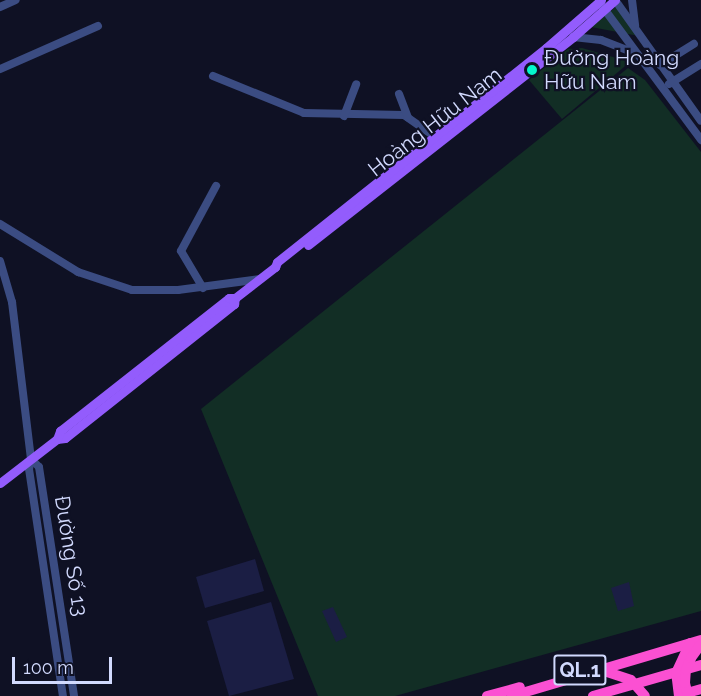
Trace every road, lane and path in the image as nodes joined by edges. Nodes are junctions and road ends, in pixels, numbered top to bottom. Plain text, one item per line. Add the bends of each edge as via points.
1 (16, 0) edge
2 (615, 0) edge
3 (632, 0) edge
4 (602, 4) edge
5 (0, 7) edge
6 (98, 26) dead end
7 (638, 36) junction
8 (573, 37) junction
9 (694, 44) dead end
10 (636, 53) junction
11 (701, 64) edge
12 (660, 65) junction
13 (0, 69) edge
14 (213, 76) dead end
15 (672, 82) junction
16 (356, 84) dead end
17 (663, 89) junction
18 (399, 94) dead end
19 (344, 116) junction
20 (408, 117) junction
21 (701, 121) edge
22 (436, 139) junction
23 (701, 140) edge
24 (216, 186) dead end
25 (0, 224) edge
26 (0, 261) edge
27 (260, 279) junction
28 (227, 283) junction
29 (203, 288) junction
30 (235, 298) junction
31 (32, 459) junction
32 (0, 483) edge
33 (694, 646) edge
34 (673, 648) junction
35 (701, 664) edge
36 (604, 671) junction
37 (72, 682) junction
38 (61, 684) junction
39 (701, 689) edge
40 (63, 696) edge
41 (74, 696) edge
42 (491, 696) edge
43 (512, 696) edge
44 (593, 696) edge
45 (645, 696) edge
46 (678, 696) edge
47 (688, 696) edge

1 - 5 street
2 - 4 main road, Hoàng Hữu Nam
2 - 7 street
3 - 7 street via 632,19
4 - 8 main road, Hoàng Hữu Nam
4 - 10 street
4 - 22 main road, Hoàng Hữu Nam
6 - 13 street
7 - 12 street
8 - 10 street via 601,40
8 - 22 main road, Hoàng Hữu Nam
9 - 12 street
10 - 17 street
11 - 15 street
12 - 15 street
14 - 19 street via 304,113
15 - 17 street
15 - 21 street
16 - 19 street
17 - 23 street
18 - 20 street
19 - 20 street via 380,113
20 - 22 street
22 - 27 main road, Hoàng Hữu Nam via 280,267 274,267
24 - 29 street via 181,251
25 - 29 street via 78,272 103,282 143,290
26 - 31 street, Đường Số 13 via 12,302
27 - 28 street
27 - 30 main road, Hoàng Hữu Nam
28 - 29 street
28 - 30 street
30 - 31 main road, Hoàng Hữu Nam via 234,304 65,438 57,439
31 - 32 main road, Hoàng Hữu Nam
31 - 37 street, Đường Số 13 via 39,467
31 - 38 street, Đường Số 13 via 29,469
33 - 34 highway, QL.1
33 - 46 highway via 676,673
33 - 47 highway via 685,677
34 - 36 highway, QL.1
34 - 42 highway, QL.1 via 669,645
35 - 44 highway, QL.1
36 - 43 highway, QL.1
36 - 45 highway via 623,676
37 - 38 street
37 - 41 street, Đường Số 13
38 - 40 street, Đường Số 13
39 - 46 highway

